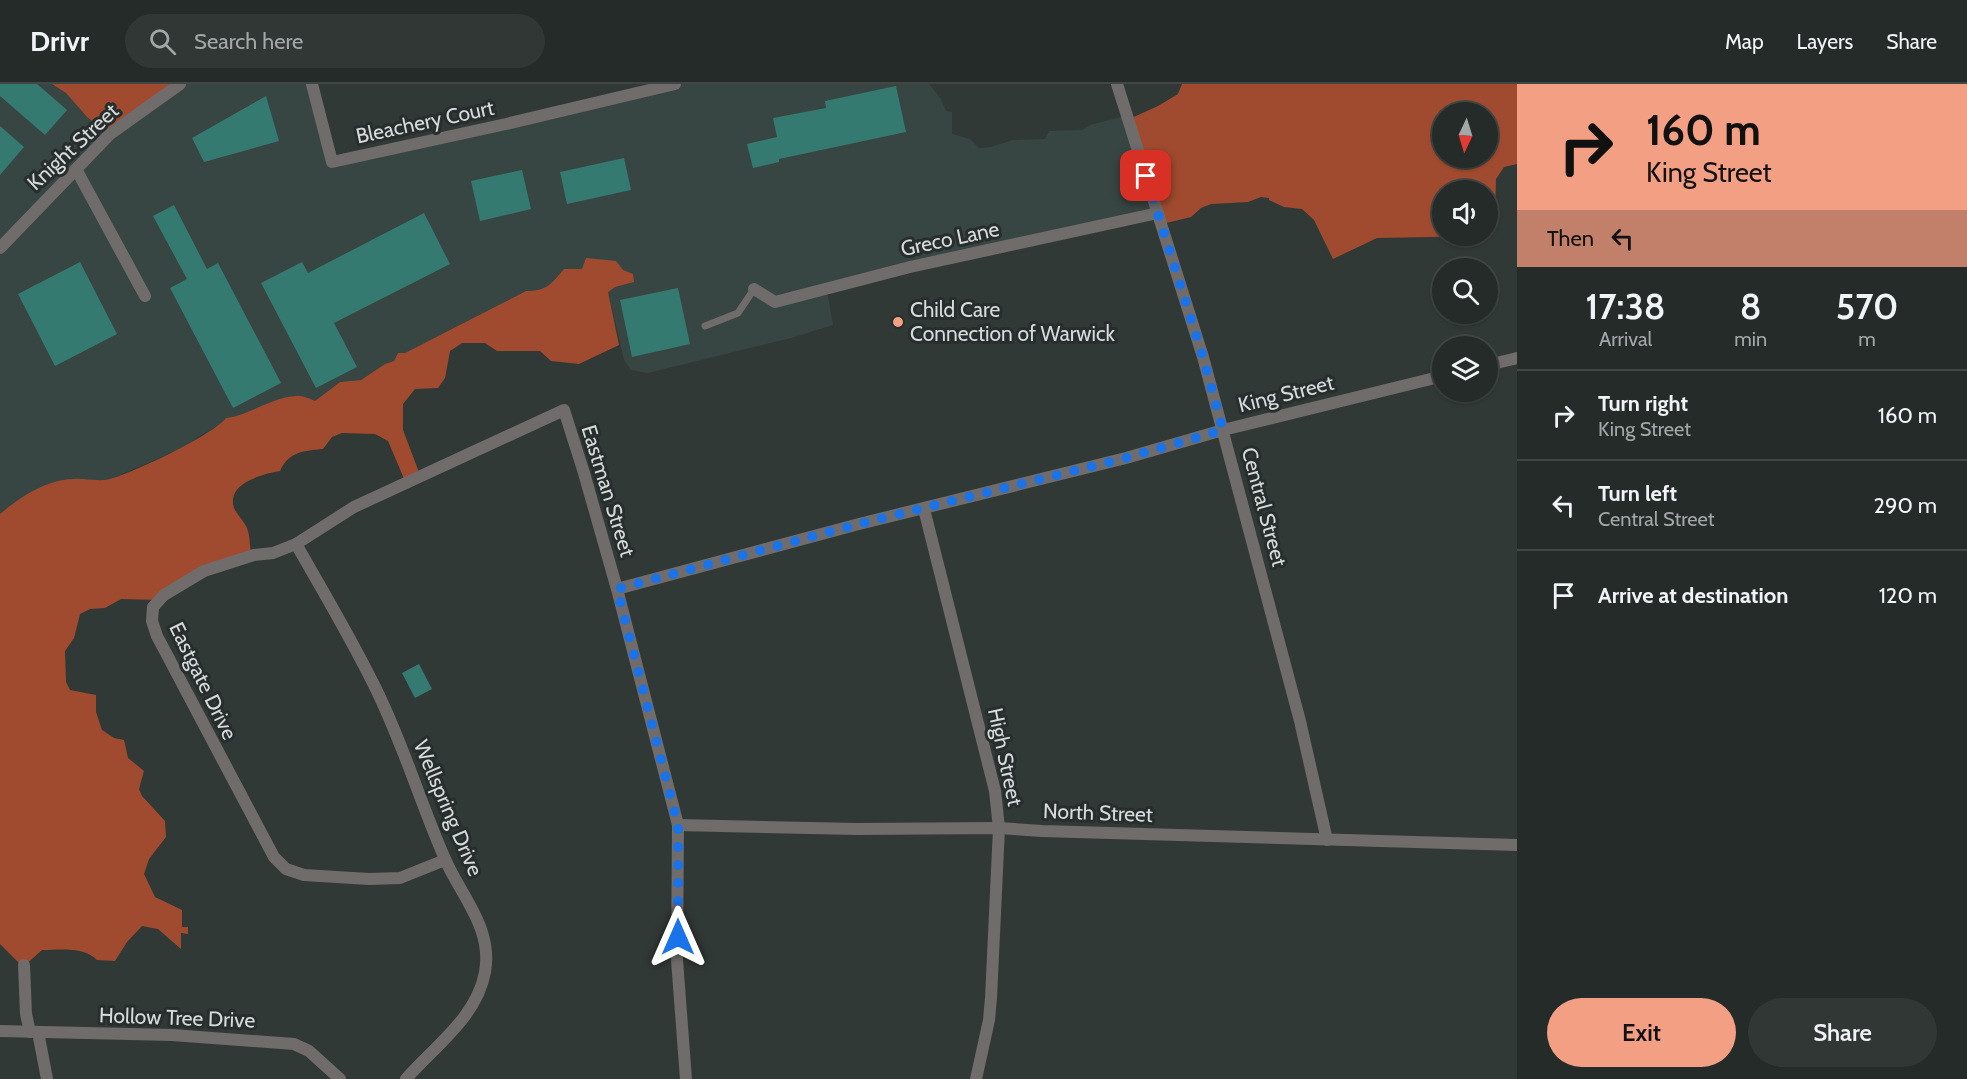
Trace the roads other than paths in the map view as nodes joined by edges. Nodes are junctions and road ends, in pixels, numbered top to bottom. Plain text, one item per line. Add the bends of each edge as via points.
1 (180, 84) edge
2 (312, 84) edge
3 (675, 84) edge
4 (1117, 84) edge
5 (76, 169) junction
6 (1158, 213) junction
7 (0, 248) edge
8 (754, 289) joint
9 (145, 296) dead end
10 (705, 326) dead end
11 (1517, 358) edge
12 (1498, 363) edge
13 (1432, 379) edge
14 (564, 410) joint
15 (1223, 430) junction
16 (924, 509) junction
17 (296, 544) junction
18 (617, 589) junction
19 (678, 825) junction
20 (999, 828) junction
21 (1327, 840) junction
22 (1517, 845) edge
23 (445, 860) junction
24 (24, 965) dead end
25 (0, 1031) edge
26 (34, 1032) junction
27 (47, 1079) edge
28 (340, 1079) edge
29 (406, 1079) edge
30 (687, 1079) edge
31 (976, 1079) edge

1 - 5 street, Knight Street via 110,134
2 - 3 street, Bleachery Court via 332,162
4 - 6 street, Central Street
5 - 7 street, Knight Street
5 - 9 street
6 - 8 street, Greco Lane via 910,267 774,302
6 - 15 street, Central Street
8 - 10 lane via 738,313
11 - 12 street
13 - 15 street, King Street
14 - 17 street, Eastgate Drive via 354,507
14 - 18 street, Eastman Street
15 - 16 street, King Street
15 - 21 street, Central Street
16 - 18 street, King Street
16 - 20 street, High Street via 995,791
17 - 23 street, Wellspring Drive via 376,688
17 - 23 street, Eastgate Drive via 204,571 164,595 153,607 157,636 274,857 286,869 304,875 400,878
18 - 19 street, Eastman Street
19 - 20 street, North Street
19 - 30 street, Eastman Street via 677,960
20 - 21 street, North Street
20 - 31 street, High Street via 989,1020
21 - 22 street, North Street
23 - 29 street, Wellspring Drive via 482,928 486,968 471,1010
24 - 26 street via 27,1014
25 - 26 street, Hollow Tree Drive
26 - 27 street
26 - 28 street, Hollow Tree Drive via 172,1035 294,1044 309,1051

